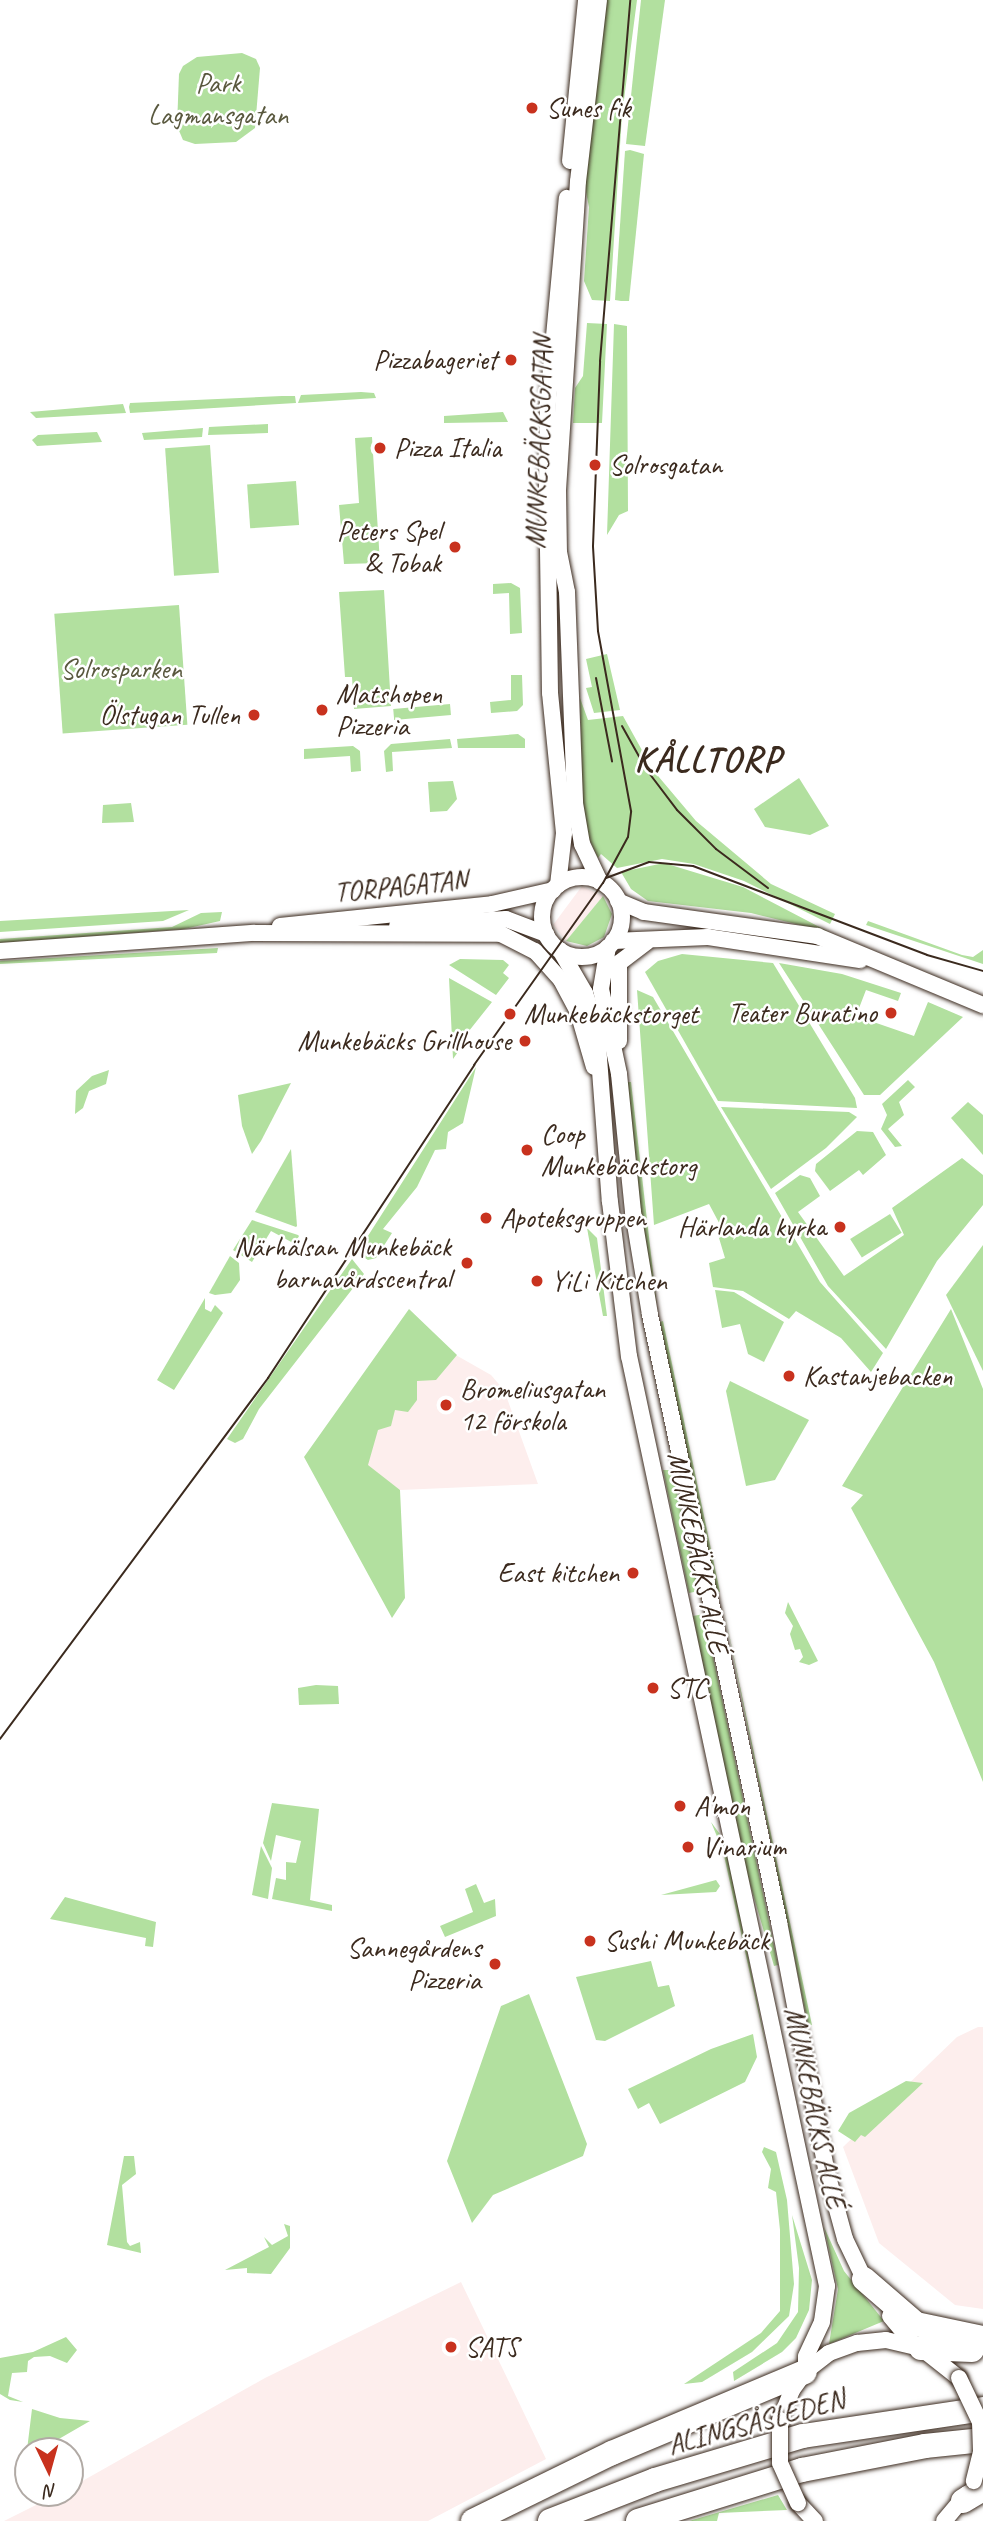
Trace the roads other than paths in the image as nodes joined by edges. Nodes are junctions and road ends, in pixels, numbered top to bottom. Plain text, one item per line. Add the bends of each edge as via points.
1 (586, 0) edge
2 (599, 0) edge
3 (600, 881) junction
4 (555, 887) junction
5 (618, 901) junction
6 (254, 933) junction
7 (378, 933) junction
8 (546, 934) junction
9 (656, 938) junction
10 (610, 944) junction
11 (560, 950) junction
12 (0, 951) edge
13 (893, 967) junction
14 (979, 1001) edge
15 (619, 1074) junction
16 (600, 1086) junction
17 (864, 2278) junction
18 (983, 2338) edge
19 (918, 2347) junction
20 (983, 2351) edge
21 (806, 2372) junction
22 (983, 2409) edge
23 (983, 2440) edge
24 (959, 2505) edge
25 (473, 2521) edge
26 (550, 2521) edge
27 (638, 2521) edge
28 (815, 2521) edge

1 - 4 street, MUNKEBÄCKSGATAN via 548,401 550,693 564,841
2 - 3 street, MUNKEBÄCKSGATAN via 578,181 558,491 575,803 582,844
3 - 4 street, TORPAGATAN via 579,877
3 - 5 street
4 - 6 street, TORPAGATAN via 492,904 288,923
4 - 8 street via 542,911
5 - 10 street via 620,926
5 - 13 street via 644,912 817,936
6 - 7 street, TORPAGATAN
6 - 12 street, TORPAGATAN
7 - 8 street, TORPAGATAN via 398,926 479,919 513,921
7 - 16 street, TORPAGATAN via 493,933 529,946 573,999
8 - 11 street, TORPAGATAN
9 - 10 street
9 - 13 street via 731,939
9 - 15 street, MUNKEBÄCKS ALLÉ via 633,948 619,963
10 - 11 street via 584,957
10 - 15 street, MUNKEBÄCKS ALLÉ via 601,989
11 - 16 street, MUNKEBÄCKS ALLÉ via 592,1011
13 - 14 street
15 - 17 street, MUNKEBÄCKS ALLÉ via 640,1262 683,1480 779,1922 834,2208
16 - 21 street, MUNKEBÄCKS ALLÉ via 629,1356 827,2286 822,2322 806,2357
17 - 18 highway via 916,2324
17 - 19 street, MUNKEBÄCKS ALLÉ via 879,2305
19 - 20 highway
19 - 21 street via 886,2340 857,2343 829,2353
19 - 24 street, MUNKEBÄCKS ALLÉ, bridge via 959,2378 974,2403 981,2432
21 - 25 highway via 612,2453
21 - 28 street, bridge via 792,2390 780,2420 780,2463 797,2502
22 - 26 highway, ALINGSÅSLEDEN via 803,2436 655,2480
23 - 27 highway, ALINGSÅSLEDEN via 925,2446 802,2470

